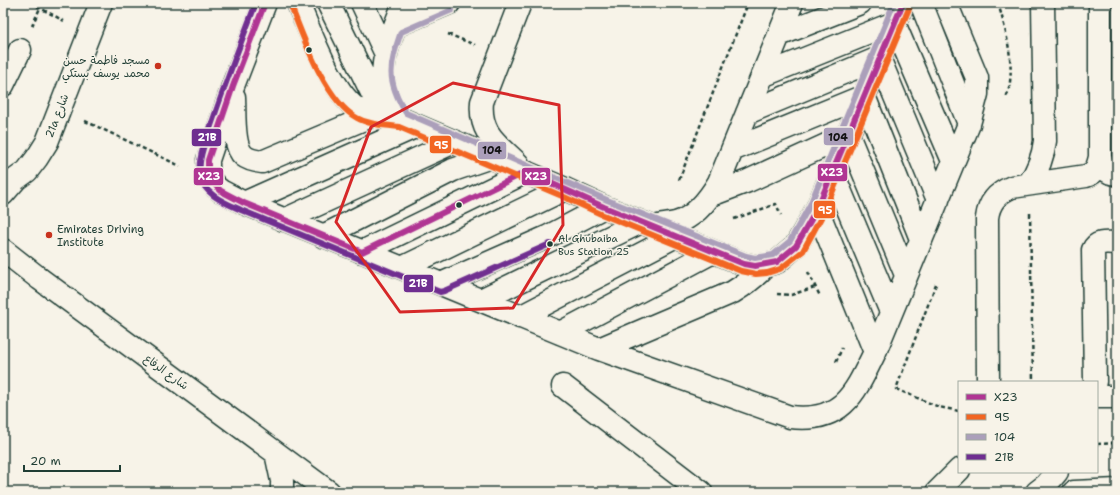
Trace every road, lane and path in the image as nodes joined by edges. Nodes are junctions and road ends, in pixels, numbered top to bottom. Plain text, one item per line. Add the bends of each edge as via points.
1 (31, 3) edge
2 (101, 3) edge
3 (265, 3) edge
4 (298, 3) edge
5 (328, 3) edge
6 (362, 3) edge
7 (449, 3) edge
8 (520, 3) edge
9 (748, 3) edge
10 (792, 3) edge
11 (860, 3) edge
12 (903, 3) edge
13 (921, 3) edge
14 (946, 3) edge
15 (1043, 3) edge
16 (1100, 3) edge
17 (398, 12) edge
18 (65, 22) dead end
19 (894, 23) junction
20 (779, 35) junction
21 (20, 50) dead end
22 (386, 54) junction
23 (879, 58) junction
24 (762, 76) junction
25 (3, 85) edge
26 (233, 86) junction
27 (864, 96) junction
28 (747, 113) junction
29 (81, 119) dead end
30 (395, 119) junction
31 (969, 124) junction
32 (848, 135) junction
33 (454, 142) junction
34 (732, 150) junction
35 (1100, 156) junction
36 (491, 157) junction
37 (953, 161) junction
38 (832, 171) junction
39 (526, 172) junction
40 (1117, 174) edge
41 (679, 180) dead end
42 (211, 181) junction
43 (1029, 184) junction
44 (565, 189) junction
45 (3, 194) edge
46 (711, 195) junction
47 (938, 200) junction
48 (244, 204) junction
49 (604, 207) junction
50 (817, 209) junction
51 (284, 220) junction
52 (647, 224) junction
53 (323, 236) junction
54 (676, 236) junction
55 (921, 239) junction
56 (1117, 243) edge
57 (3, 250) edge
58 (362, 252) junction
59 (713, 252) junction
60 (766, 265) junction
61 (402, 268) junction
62 (906, 275) junction
63 (441, 284) junction
64 (481, 300) junction
65 (891, 312) junction
66 (520, 317) junction
67 (560, 333) junction
68 (599, 349) junction
69 (875, 352) junction
70 (988, 381) edge
71 (1033, 381) edge
72 (1095, 381) edge
73 (563, 386) dead end
74 (1117, 396) edge
75 (1098, 397) edge
76 (1117, 443) edge
77 (1098, 444) edge
78 (276, 453) junction
79 (958, 471) edge
80 (1056, 473) edge
81 (1117, 490) edge
82 (282, 492) edge
83 (329, 492) edge
84 (701, 492) edge
85 (937, 492) edge
86 (1037, 492) edge
87 (1074, 492) edge

1 - 18 path
2 - 45 street, 21a شارع via 47,142 37,158
3 - 26 street
4 - 30 street via 342,94 354,107
5 - 30 street via 374,97
6 - 22 street
7 - 17 street
8 - 39 street via 482,102 481,112 486,131
9 - 41 path
10 - 20 street
11 - 20 street
12 - 19 street
13 - 31 street
14 - 31 street via 977,78 977,94
15 - 43 street via 1045,141 1040,164
16 - 35 street
17 - 22 street
19 - 23 street
19 - 24 street
19 - 37 street
20 - 24 street
21 - 25 street
22 - 30 street via 383,80
23 - 27 street
23 - 28 street
23 - 47 street
24 - 28 street
26 - 30 street via 238,148 252,161 262,162
26 - 42 street via 208,160 208,175
27 - 32 street
27 - 34 street
27 - 55 street
28 - 34 street
29 - 42 path
30 - 33 street
30 - 48 street
31 - 37 street
32 - 38 street
32 - 46 street via 748,181
32 - 62 street
33 - 36 street
33 - 51 street
34 - 46 street
35 - 40 street via 1106,171
35 - 43 street via 1098,168 1090,175
36 - 39 street
36 - 53 street via 453,170
37 - 47 street
38 - 50 street
38 - 65 street
39 - 44 street
39 - 58 street
42 - 48 street via 222,192
43 - 70 street via 1004,190 997,195 988,210
43 - 71 path
44 - 49 street
44 - 61 street
46 - 52 street via 698,209 677,222
47 - 55 street
48 - 51 street
49 - 52 street
49 - 63 street via 547,237
50 - 60 street via 796,246 777,262
50 - 69 street
51 - 53 street
52 - 54 street
52 - 64 street
53 - 58 street
54 - 59 street
54 - 66 street
55 - 62 street
56 - 72 street via 1100,243 1093,250
57 - 78 street, شارع الرفاع
58 - 61 street
59 - 60 street via 744,264
59 - 67 street
60 - 68 street via 757,276 733,292
61 - 63 street
62 - 65 street
63 - 64 street
64 - 66 street
65 - 69 street
66 - 67 street
67 - 68 street
68 - 69 street via 790,417 804,418 818,417 842,406 864,375
73 - 84 street
74 - 75 street
76 - 77 path
78 - 82 street
78 - 83 street, شارع الرفاع
79 - 85 street
80 - 86 street
81 - 87 street

